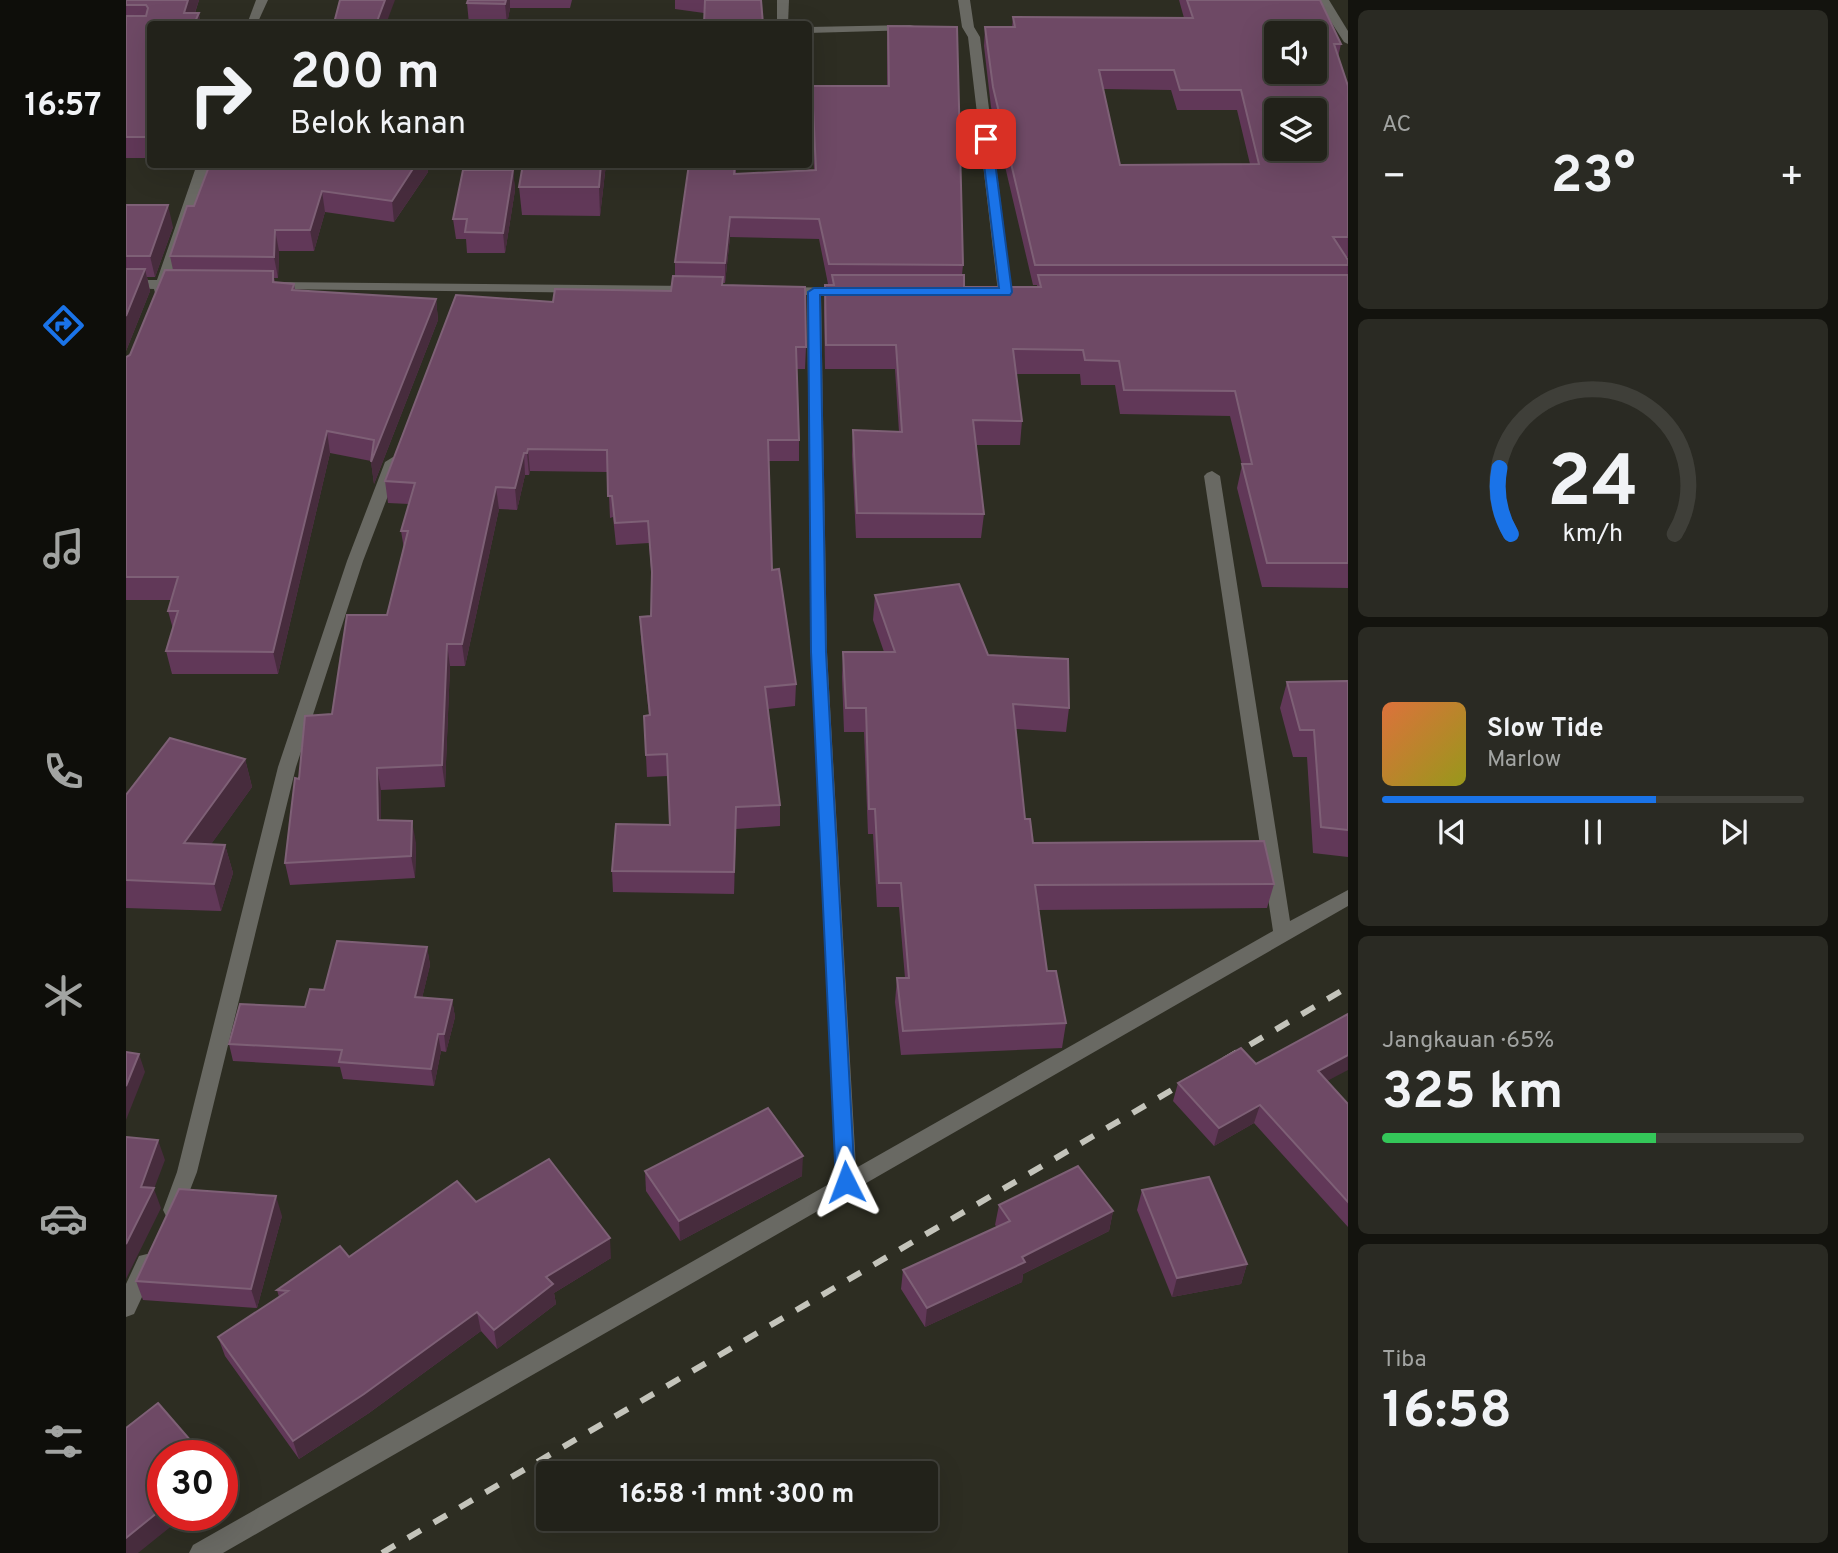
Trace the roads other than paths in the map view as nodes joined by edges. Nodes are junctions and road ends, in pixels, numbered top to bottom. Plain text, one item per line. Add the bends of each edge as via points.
1 (262, 0) edge
2 (783, 0) edge
3 (964, 0) edge
4 (1323, 0) edge
5 (253, 21) edge
6 (783, 21) edge
7 (928, 28) edge
8 (812, 30) edge
9 (1347, 35) edge
10 (203, 168) edge
11 (126, 284) edge
12 (163, 284) junction
13 (203, 285) edge
14 (257, 285) edge
15 (705, 290) edge
16 (773, 291) edge
17 (814, 292) junction
18 (855, 292) edge
19 (1005, 292) edge
20 (153, 307) edge
21 (400, 444) edge
22 (1212, 476) dead end
23 (1348, 897) edge
24 (1283, 934) junction
25 (846, 1182) junction
26 (166, 1225) edge
27 (155, 1249) edge
28 (126, 1307) edge
29 (201, 1553) edge

1 - 5 street
2 - 6 street
3 - 19 street via 961,27 974,37
4 - 9 street
7 - 8 street
10 - 12 street
11 - 12 street
12 - 13 street
12 - 20 street
14 - 15 street via 457,294
16 - 17 street
17 - 18 street
17 - 25 street via 819,652
21 - 26 street via 355,561 287,767 187,1172
22 - 24 street
23 - 24 street
24 - 25 street
25 - 29 street
27 - 28 street

